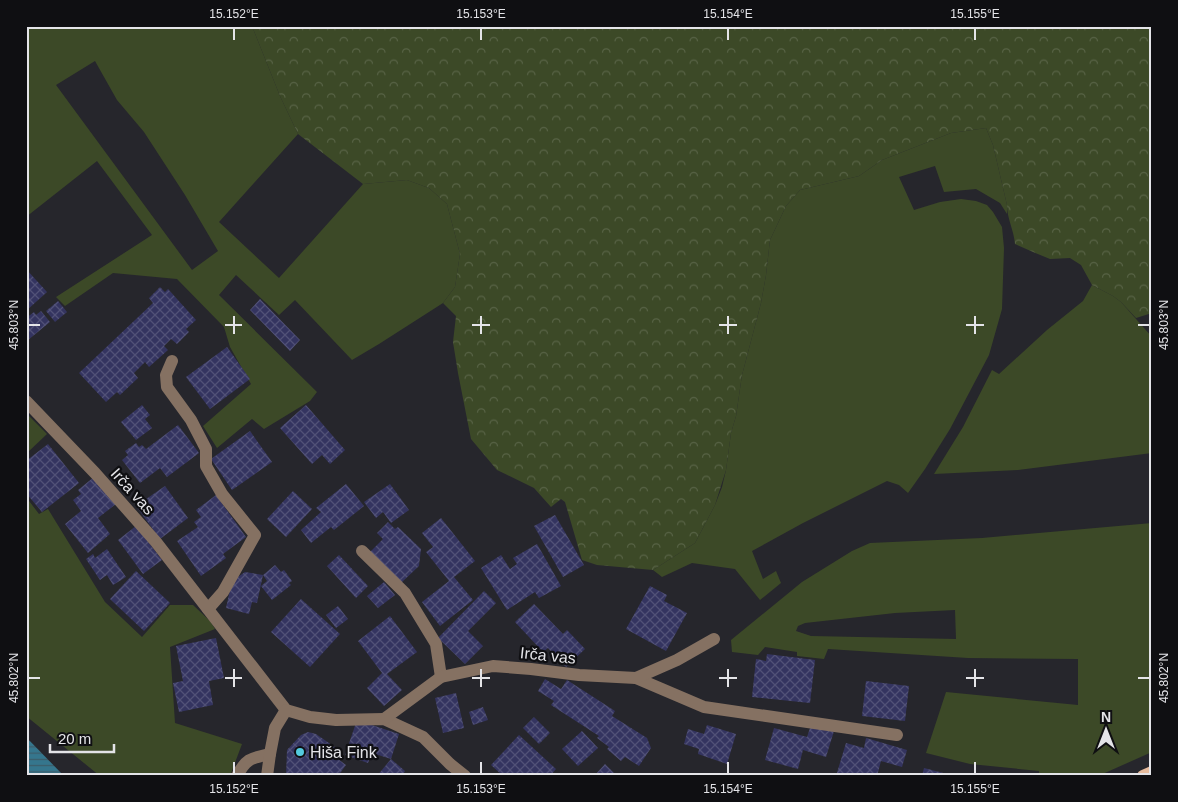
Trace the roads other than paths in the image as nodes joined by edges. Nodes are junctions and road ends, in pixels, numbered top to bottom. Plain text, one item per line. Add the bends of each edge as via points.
1 (172, 361) dead end
2 (26, 401) edge
3 (362, 551) dead end
4 (208, 609) junction
5 (714, 639) dead end
6 (441, 677) junction
7 (636, 678) junction
8 (286, 710) junction
9 (384, 719) junction
10 (897, 735) dead end
11 (270, 754) junction
12 (1152, 772) edge
13 (237, 776) edge
14 (267, 776) edge
15 (465, 776) edge
16 (1144, 776) edge

1 - 4 street via 166,375 167,387 191,420 206,449 206,466 222,494 255,535 223,592
2 - 4 street, Irča vas via 156,542
3 - 6 street via 405,593 436,644
4 - 8 street, Irča vas
5 - 7 street, Irča vas via 678,660
6 - 7 street, Irča vas via 493,666
6 - 9 street, Irča vas
7 - 10 street via 704,707
8 - 9 street via 336,720
8 - 11 street via 275,728
9 - 15 street via 423,737
11 - 13 street via 251,758 242,765
11 - 14 street
12 - 16 main road

